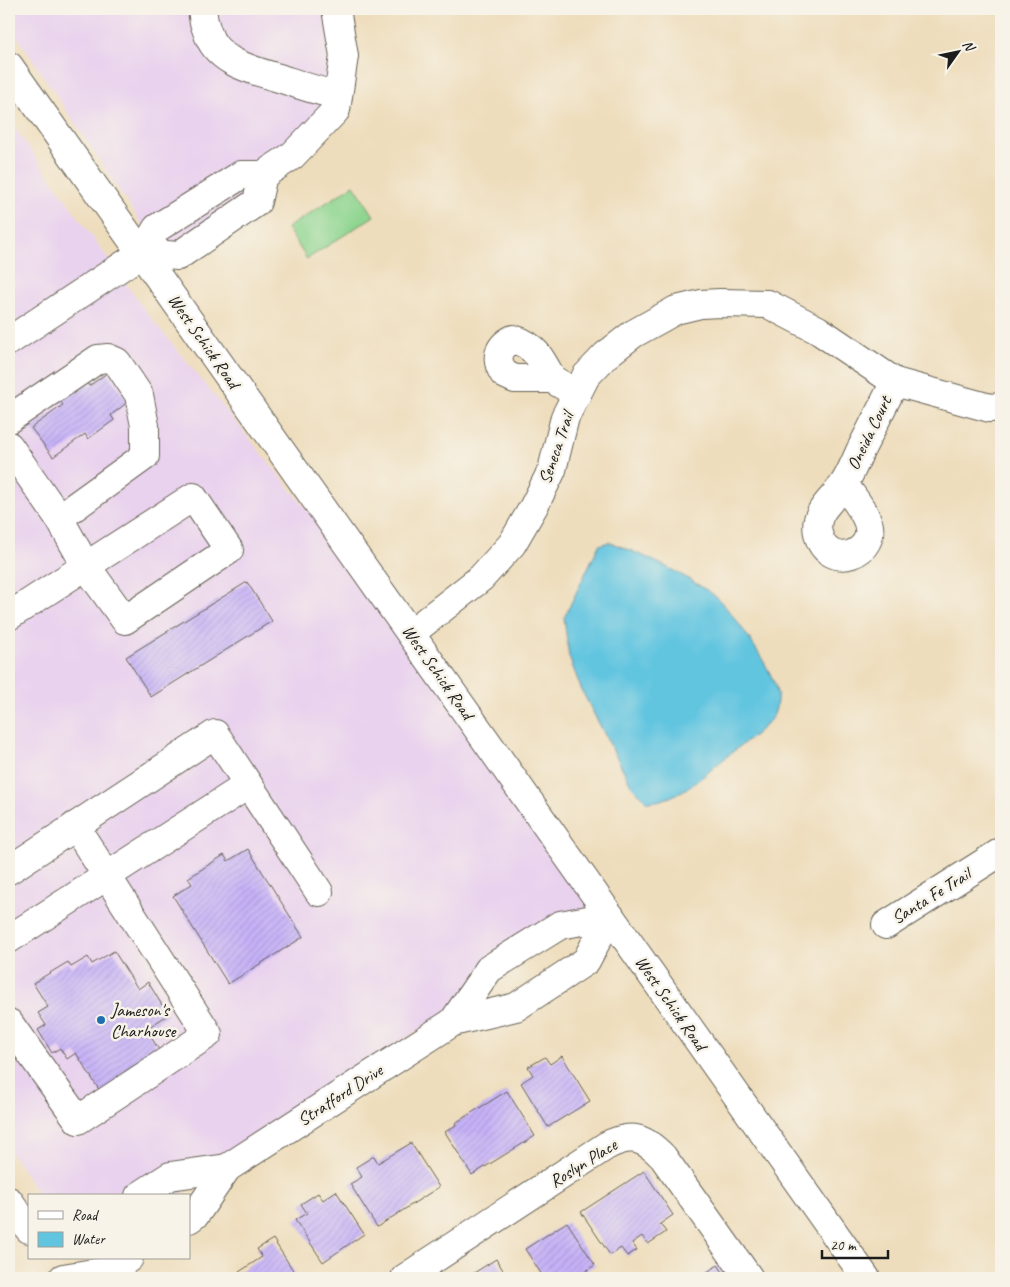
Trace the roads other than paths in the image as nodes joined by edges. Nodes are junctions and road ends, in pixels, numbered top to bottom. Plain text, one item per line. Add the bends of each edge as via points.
1 (203, 9) edge
2 (336, 9) edge
3 (9, 66) edge
4 (338, 95) junction
5 (142, 253) junction
6 (9, 341) edge
7 (552, 379) dead end
8 (895, 382) junction
9 (577, 394) junction
10 (1001, 407) edge
11 (9, 419) edge
12 (9, 446) edge
13 (844, 484) dead end
14 (59, 518) junction
15 (86, 566) junction
16 (9, 616) edge
17 (410, 633) junction
18 (248, 785) junction
19 (75, 826) junction
20 (1001, 852) edge
21 (9, 870) edge
22 (106, 875) junction
23 (319, 892) dead end
24 (610, 916) junction
25 (886, 925) dead end
26 (9, 940) edge
27 (453, 1022) junction
28 (9, 1024) edge
29 (227, 1168) junction
30 (142, 1194) edge
31 (9, 1200) edge
32 (190, 1218) edge
33 (28, 1228) edge
34 (50, 1260) edge
35 (72, 1260) edge
36 (126, 1260) edge
37 (63, 1278) edge
38 (405, 1278) edge
39 (749, 1278) edge
40 (866, 1278) edge

1 - 4 street via 210,43 222,55 240,66
2 - 4 street via 344,56
3 - 5 street, West Schick Road
4 - 5 street via 336,110 292,156 263,175 241,175 157,228
5 - 6 street
5 - 17 street, West Schick Road
7 - 9 street
8 - 9 street, Seneca Trail via 818,330 768,304 720,303 676,310 633,334 586,376
8 - 10 street, Seneca Trail via 990,408
8 - 13 street, Oneida Court
9 - 17 street, Seneca Trail via 565,417 552,470 512,544 481,578
11 - 14 street via 98,359 108,358 117,362 139,394 145,426 145,456
12 - 14 street
14 - 15 street
15 - 15 street via 193,497 228,550 125,620
15 - 16 street
17 - 24 street, West Schick Road
18 - 19 street via 215,734
18 - 22 street
18 - 23 street
19 - 21 street
19 - 22 street
20 - 25 street, Santa Fe Trail
22 - 26 street
22 - 28 street via 208,1034 78,1120
24 - 27 street, Stratford Drive via 560,925 489,969
24 - 27 street, Stratford Drive via 586,961 516,1007
24 - 40 street, West Schick Road
27 - 29 street, Stratford Drive
29 - 30 street, Stratford Drive via 170,1176
29 - 32 street, Stratford Drive
31 - 33 street
34 - 37 street
35 - 37 street
36 - 37 street via 112,1270
38 - 39 street, Roslyn Place via 606,1146 621,1139 635,1138 651,1144 663,1157

